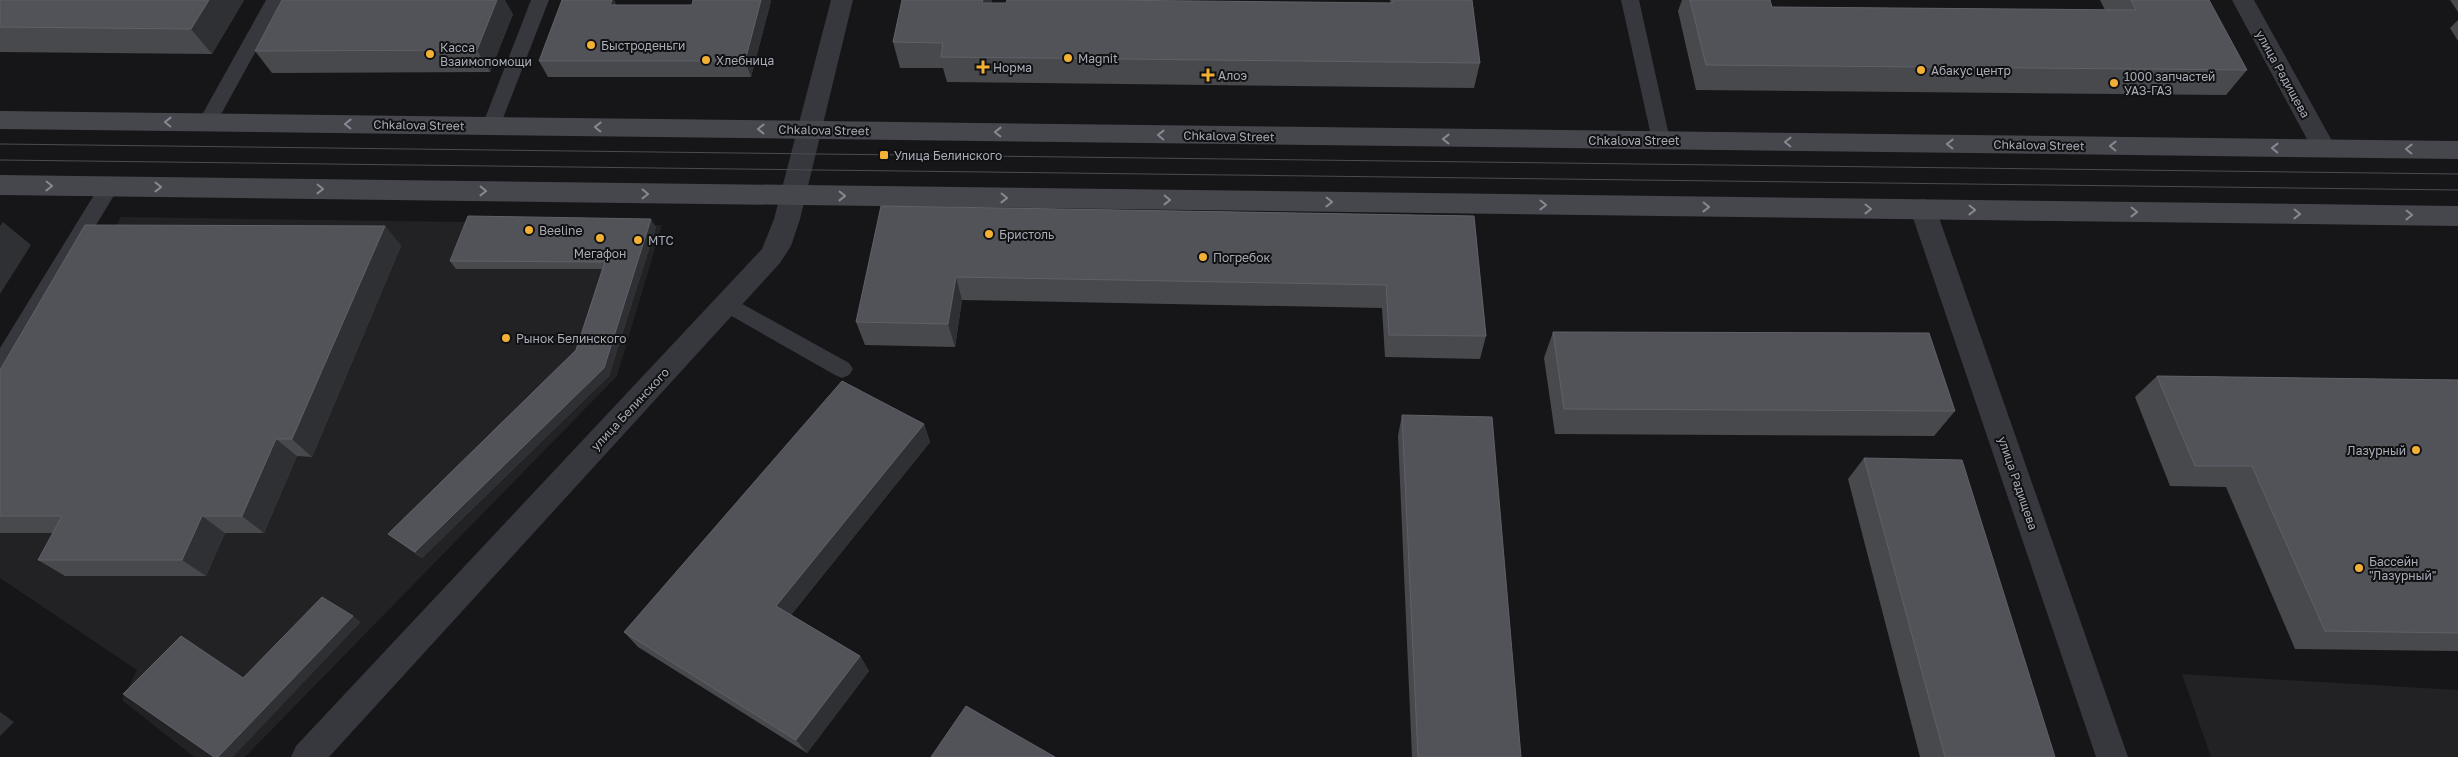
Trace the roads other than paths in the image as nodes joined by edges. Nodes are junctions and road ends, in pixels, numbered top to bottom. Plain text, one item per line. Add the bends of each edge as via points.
1 (275, 0) edge
2 (540, 0) edge
3 (842, 0) edge
4 (1630, 0) edge
5 (2242, 0) edge
6 (0, 120) edge
7 (207, 122) junction
8 (491, 126) junction
9 (810, 130) junction
10 (1661, 140) junction
11 (2324, 148) junction
12 (2458, 150) edge
13 (0, 185) edge
14 (109, 187) junction
15 (793, 195) junction
16 (1923, 210) junction
17 (2458, 216) edge
18 (728, 304) junction
19 (0, 366) edge
20 (842, 369) dead end
21 (307, 757) edge
22 (2112, 757) edge

1 - 7 lane
2 - 8 lane
3 - 9 street, улица Белинского
4 - 10 lane
5 - 11 street, улица Радищева
7 -> 6 main road, Chkalova Street
8 -> 7 main road, Chkalova Street
9 -> 8 main road, Chkalova Street
10 -> 9 main road, Chkalova Street
9 - 15 street, улица Белинского
11 -> 10 main road, Chkalova Street
12 -> 11 main road, Chkalova Street
13 -> 14 main road
14 -> 15 main road
14 - 19 lane
15 -> 16 main road
15 - 18 street, улица Белинского via 778,246
16 -> 17 main road
16 - 22 street, улица Радищева
18 - 20 lane
18 - 21 street, улица Белинского

